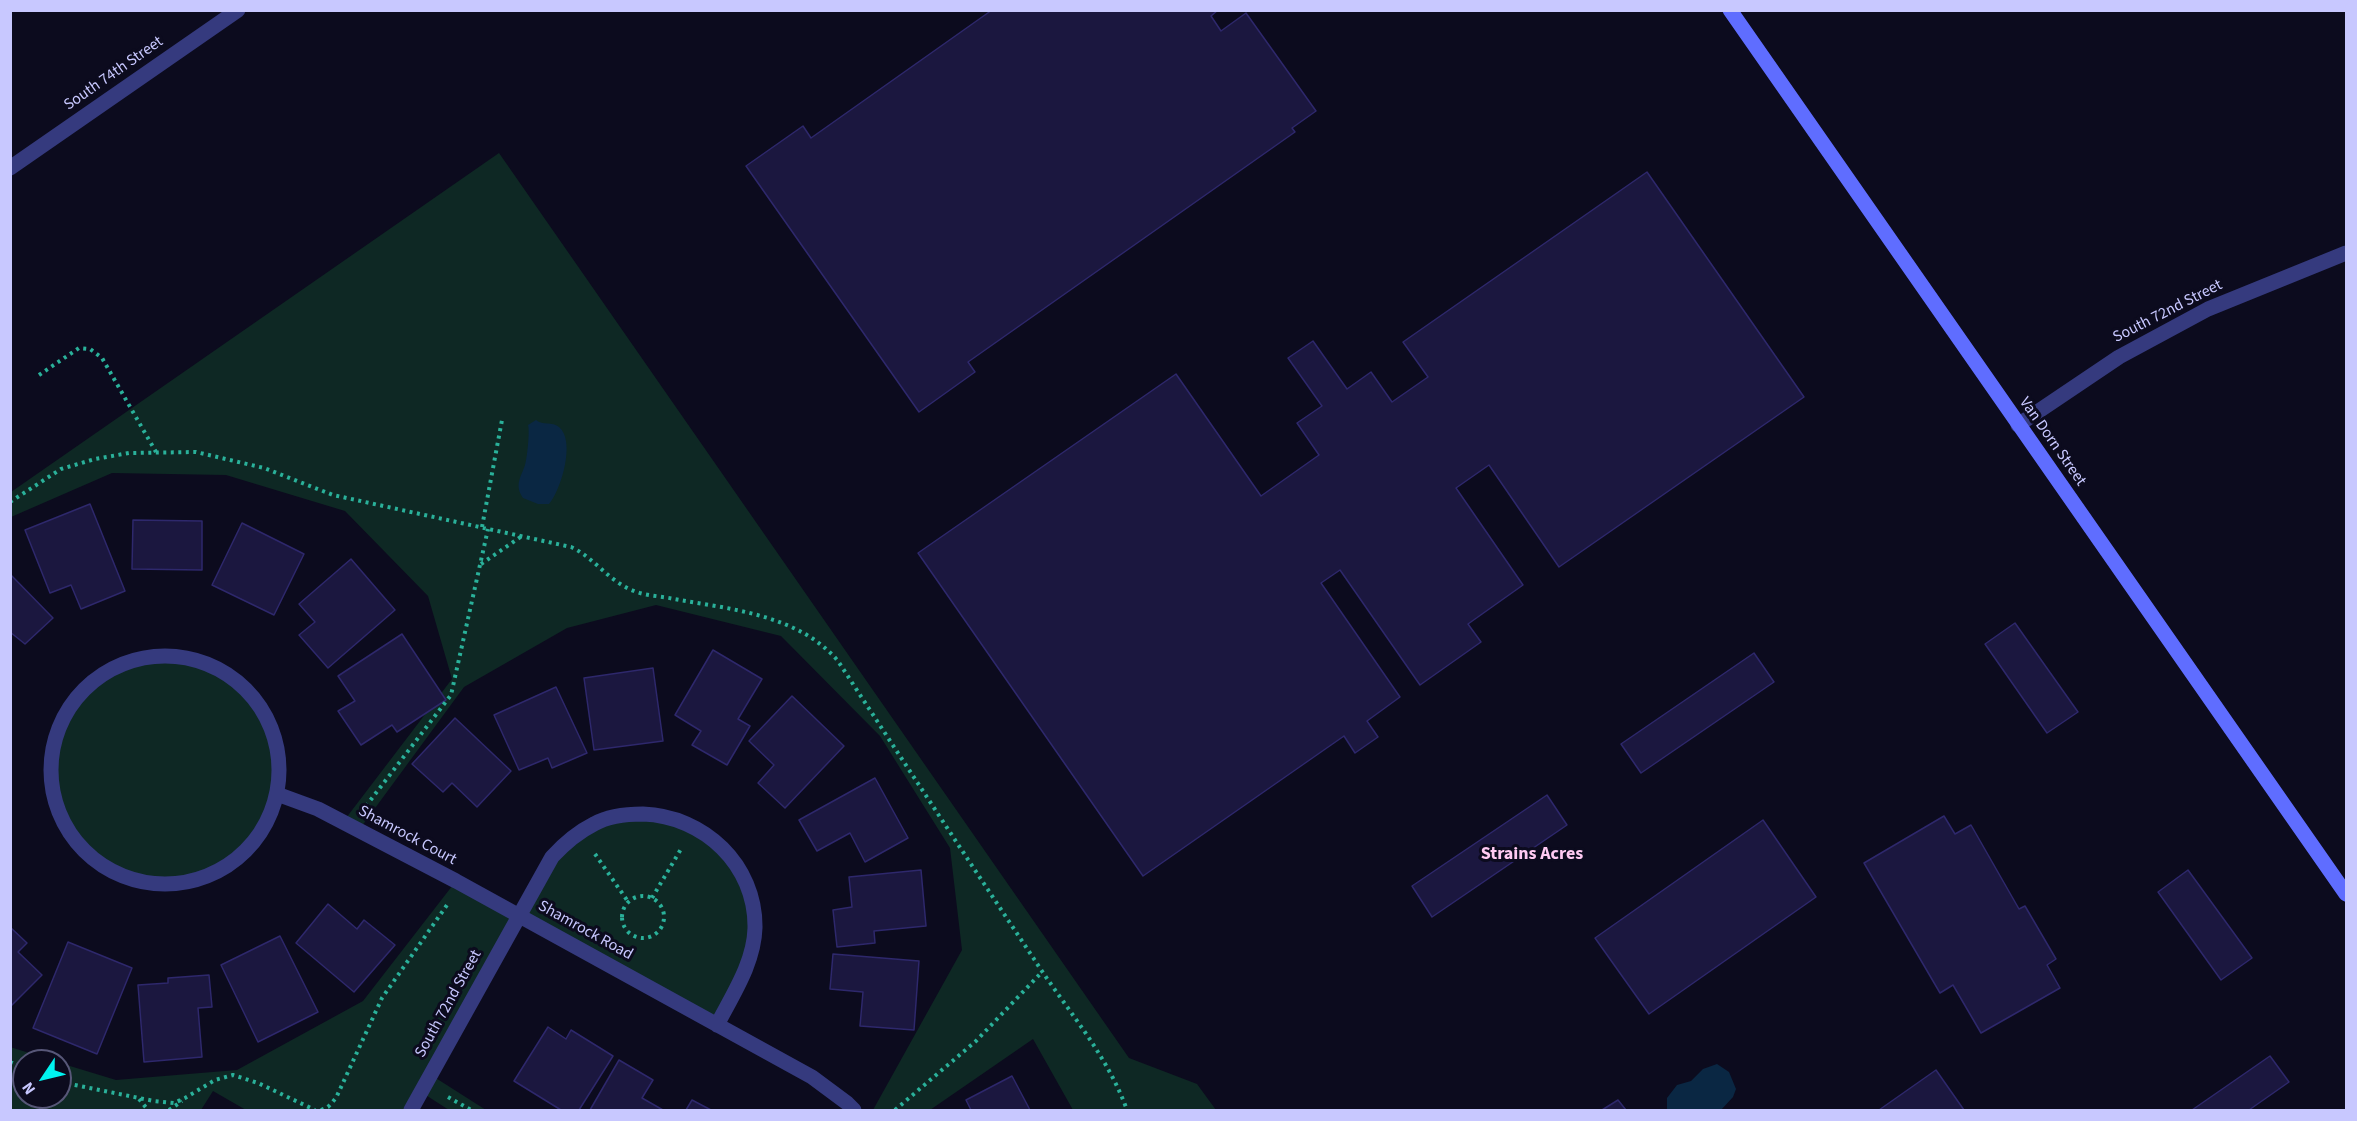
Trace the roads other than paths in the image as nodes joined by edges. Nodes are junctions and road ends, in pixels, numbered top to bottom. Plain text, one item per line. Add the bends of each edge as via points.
1 (238, 10) edge
2 (1730, 10) edge
3 (10, 168) edge
4 (2346, 253) edge
5 (2018, 425) junction
6 (277, 794) junction
7 (2346, 894) edge
8 (518, 915) junction
9 (717, 1024) junction
10 (411, 1110) edge
11 (854, 1110) edge

1 - 3 street, South 74th Street
2 - 5 main road, Van Dorn Street
4 - 5 street, South 72nd Street via 2208,309 2119,357
5 - 7 main road, Van Dorn Street
6 - 6 street via 279,755 267,718 243,686 210,664 172,656 133,659 98,676 70,704 54,739 50,776 62,820 76,843 104,868 138,882 174,885 210,876 241,856 264,828
6 - 8 street, Shamrock Court via 318,809
8 - 9 street, Shamrock Road
8 - 9 street, Shamrock Road via 552,857 567,841 596,822 628,814 662,815 694,826 722,846 736,864 750,894 755,928 750,961
8 - 10 street, South 72nd Street
9 - 11 street, Shamrock Road via 812,1077

